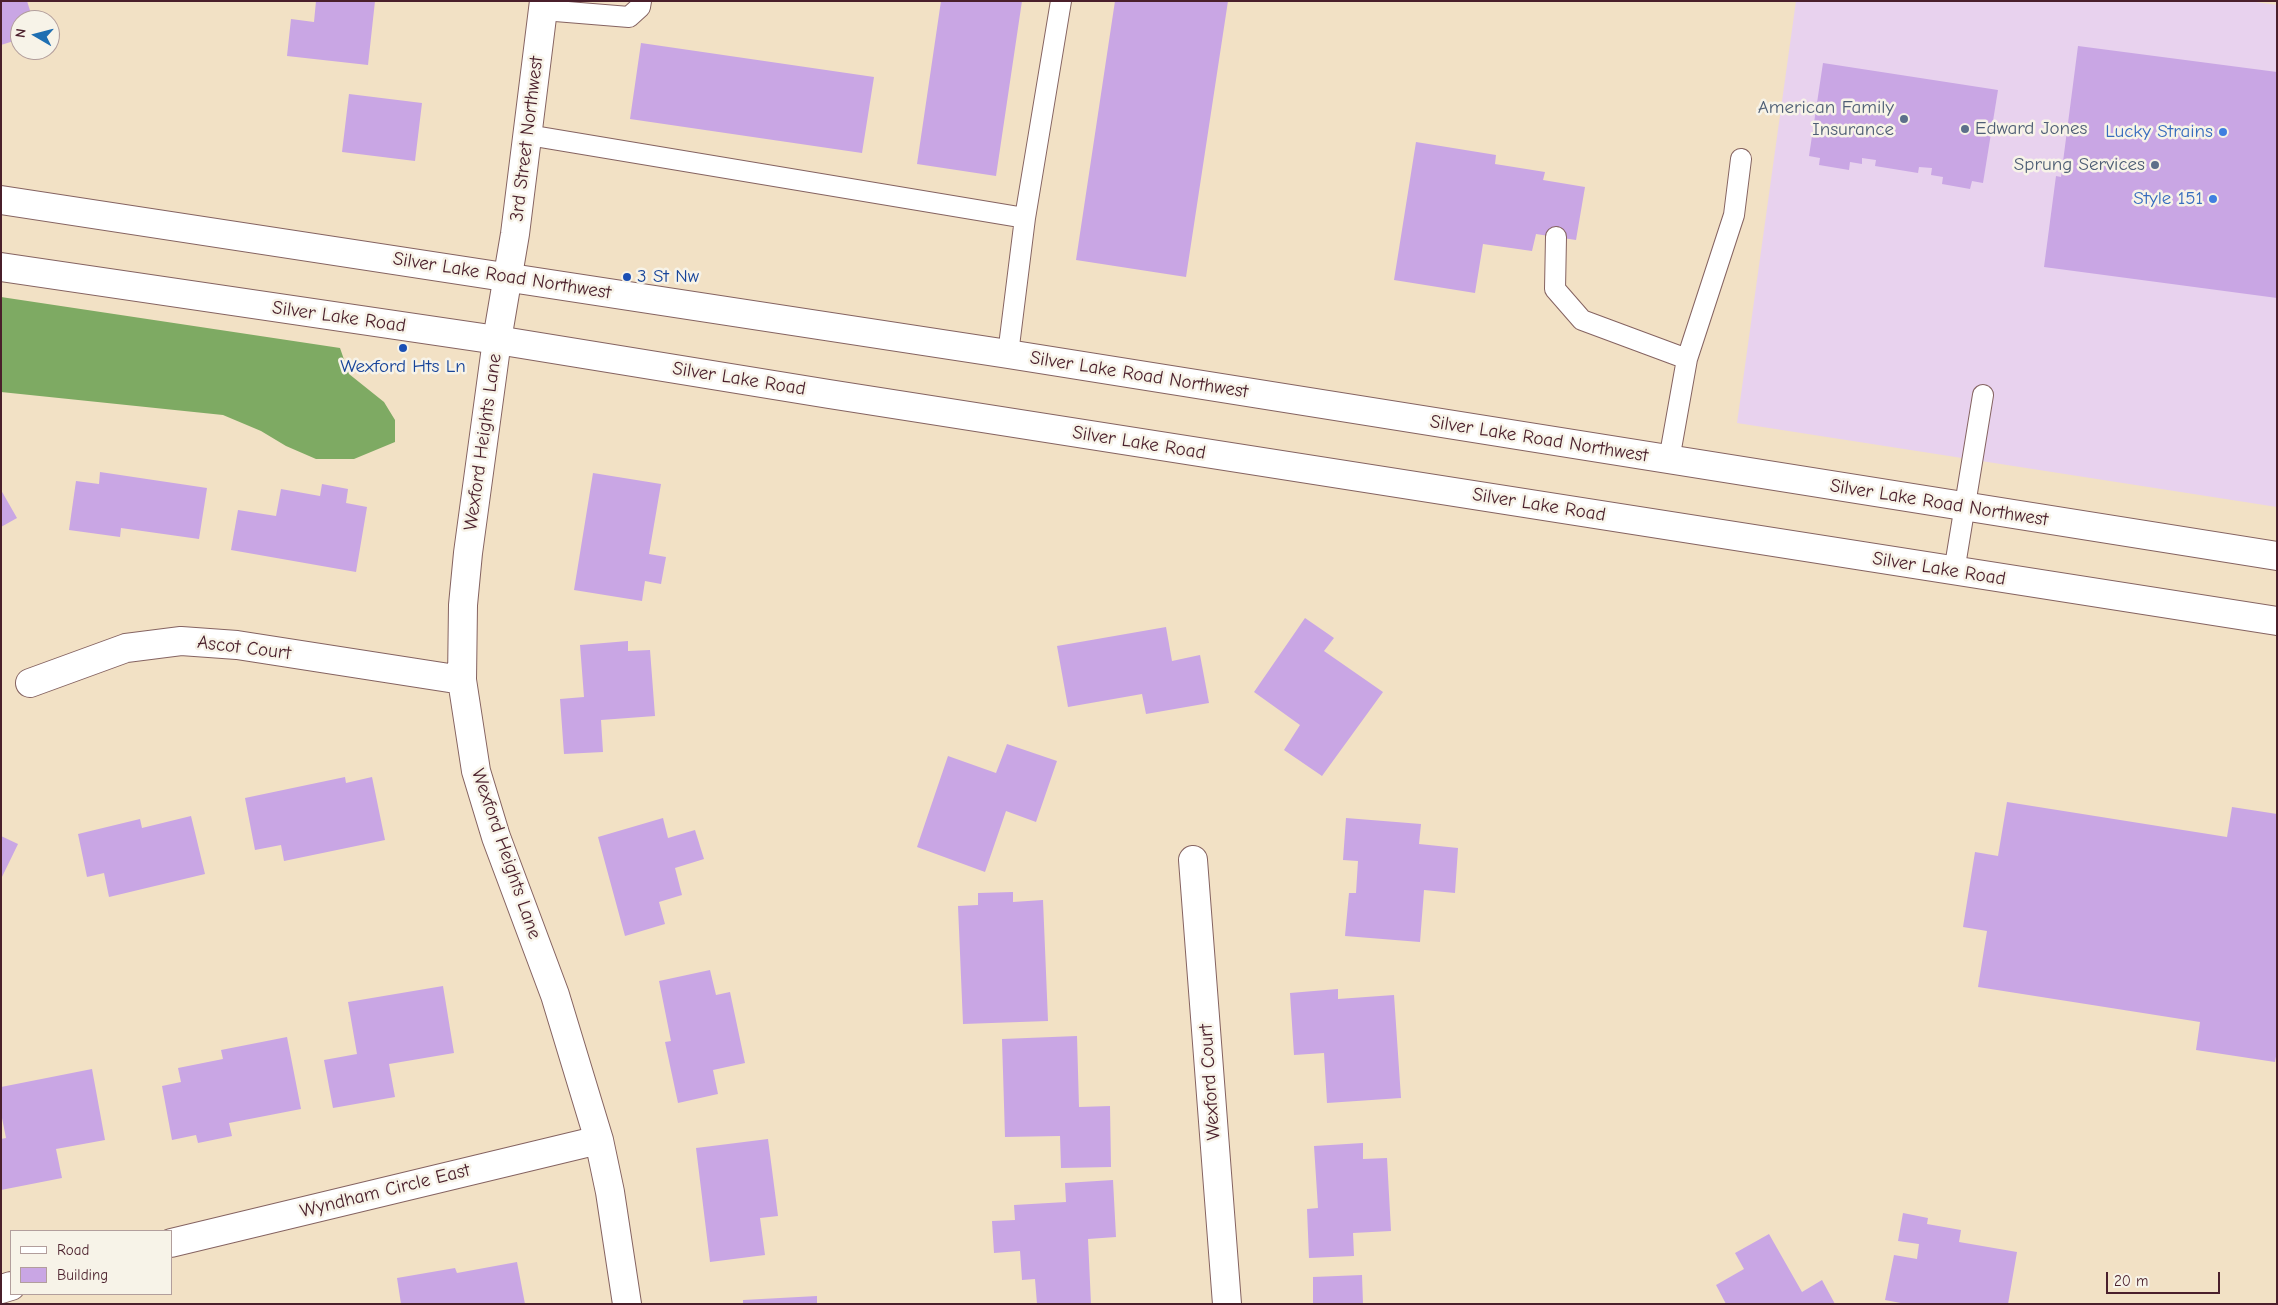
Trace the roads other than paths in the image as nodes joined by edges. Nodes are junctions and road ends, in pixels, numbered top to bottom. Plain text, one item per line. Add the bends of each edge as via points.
1 (641, 1) edge
2 (1061, 1) edge
3 (544, 6) edge
4 (528, 135) junction
5 (1741, 159) dead end
6 (1, 200) edge
7 (1025, 218) junction
8 (1556, 237) dead end
9 (1, 267) edge
10 (509, 277) junction
11 (498, 340) junction
12 (1008, 354) junction
13 (1687, 359) junction
14 (1982, 395) dead end
15 (1669, 460) junction
16 (1965, 507) junction
17 (2277, 556) edge
18 (1954, 572) junction
19 (2277, 622) edge
20 (462, 680) junction
21 (30, 683) dead end
22 (1193, 860) dead end
23 (599, 1140) junction
24 (172, 1243) edge
25 (627, 1304) edge
26 (1227, 1304) edge

1 - 3 lane via 640,7 629,17
2 - 7 lane
3 - 4 main road, 3rd Street Northwest
4 - 7 lane
4 - 10 main road, 3rd Street Northwest
5 - 13 lane via 1734,215
6 - 10 main road, Silver Lake Road Northwest
7 - 12 lane
8 - 13 lane via 1555,289 1582,320
9 - 11 main road, Silver Lake Road
10 - 11 main road, Wexford Heights Lane
10 - 12 main road, Silver Lake Road Northwest
11 - 18 main road, Silver Lake Road
11 - 20 main road, Wexford Heights Lane via 468,553 463,604
12 - 15 main road, Silver Lake Road Northwest
13 - 15 lane
14 - 16 lane
15 - 16 main road, Silver Lake Road Northwest
16 - 17 main road, Silver Lake Road Northwest
16 - 18 lane
18 - 19 main road, Silver Lake Road
20 - 21 main road, Ascot Court via 236,645 181,641 126,648
20 - 23 main road, Wexford Heights Lane via 476,770 496,837 555,995
22 - 26 main road, Wexford Court
23 - 24 main road, Wyndham Circle East
23 - 25 main road, Wexford Heights Lane

